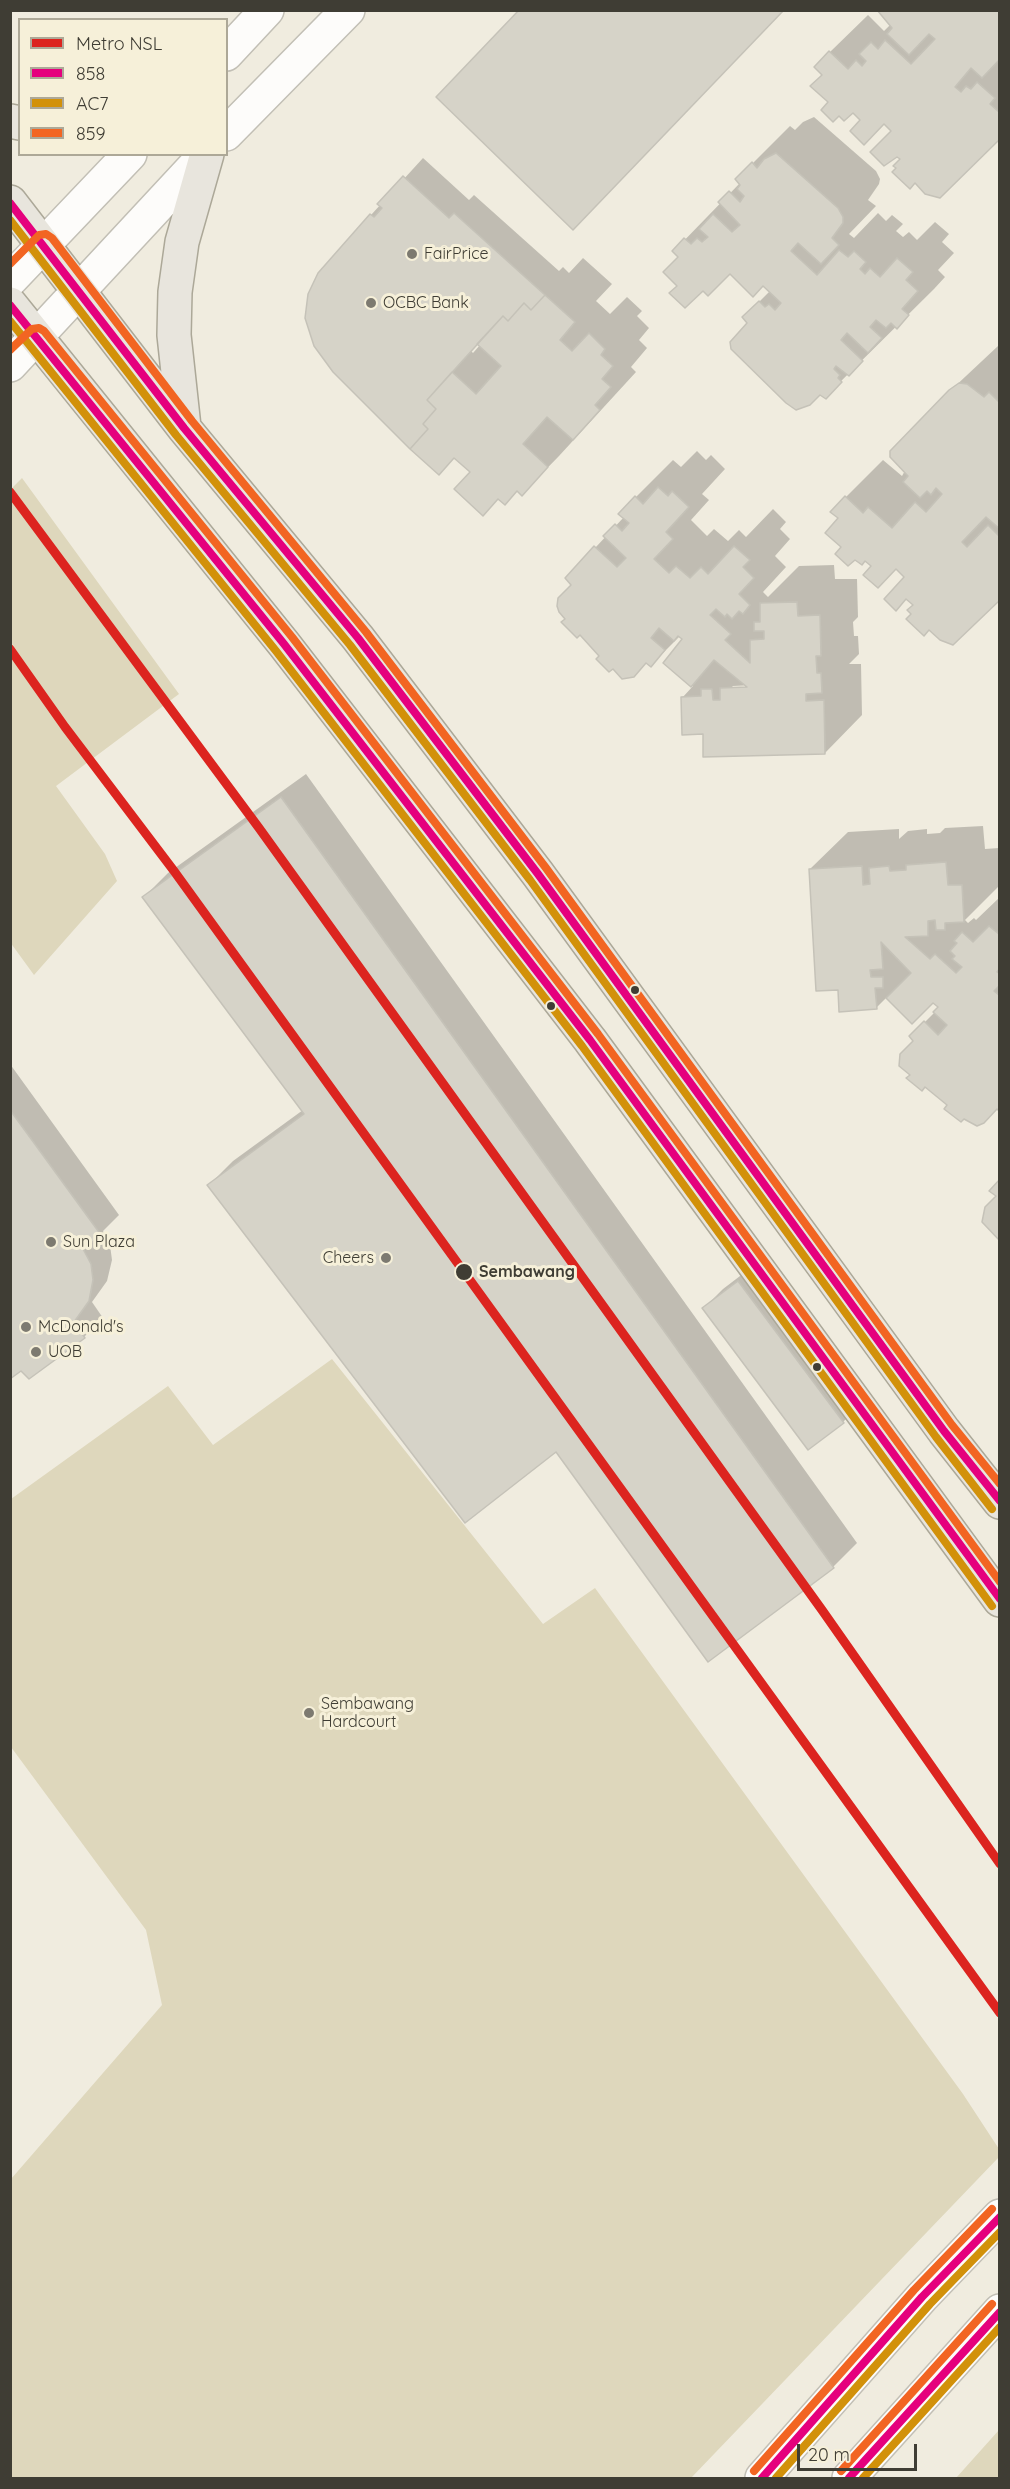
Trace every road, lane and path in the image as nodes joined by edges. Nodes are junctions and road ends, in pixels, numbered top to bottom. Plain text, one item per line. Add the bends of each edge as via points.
1 (267, 10) edge
2 (348, 10) edge
3 (228, 52) edge
4 (228, 132) edge
5 (128, 156) edge
6 (205, 156) edge
7 (206, 156) edge
8 (10, 202) edge
9 (44, 244) junction
10 (10, 280) edge
11 (80, 290) junction
12 (10, 304) edge
13 (37, 338) junction
14 (10, 365) edge
15 (184, 428) junction
16 (999, 1502) edge
17 (999, 1600) edge
18 (999, 2216) edge
19 (999, 2311) edge
20 (762, 2478) edge
21 (849, 2478) edge

1 - 3 main road
2 - 4 main road
5 - 9 main road
6 - 11 main road
7 - 15 main road via 182,242 175,292 174,334
8 - 9 main road
9 - 10 main road
9 - 11 main road
11 - 13 main road
11 - 15 main road
12 - 13 main road
13 - 14 main road
13 - 17 main road via 284,644 590,1040
15 - 16 main road via 358,638 538,874
18 - 20 main road
19 - 21 main road

